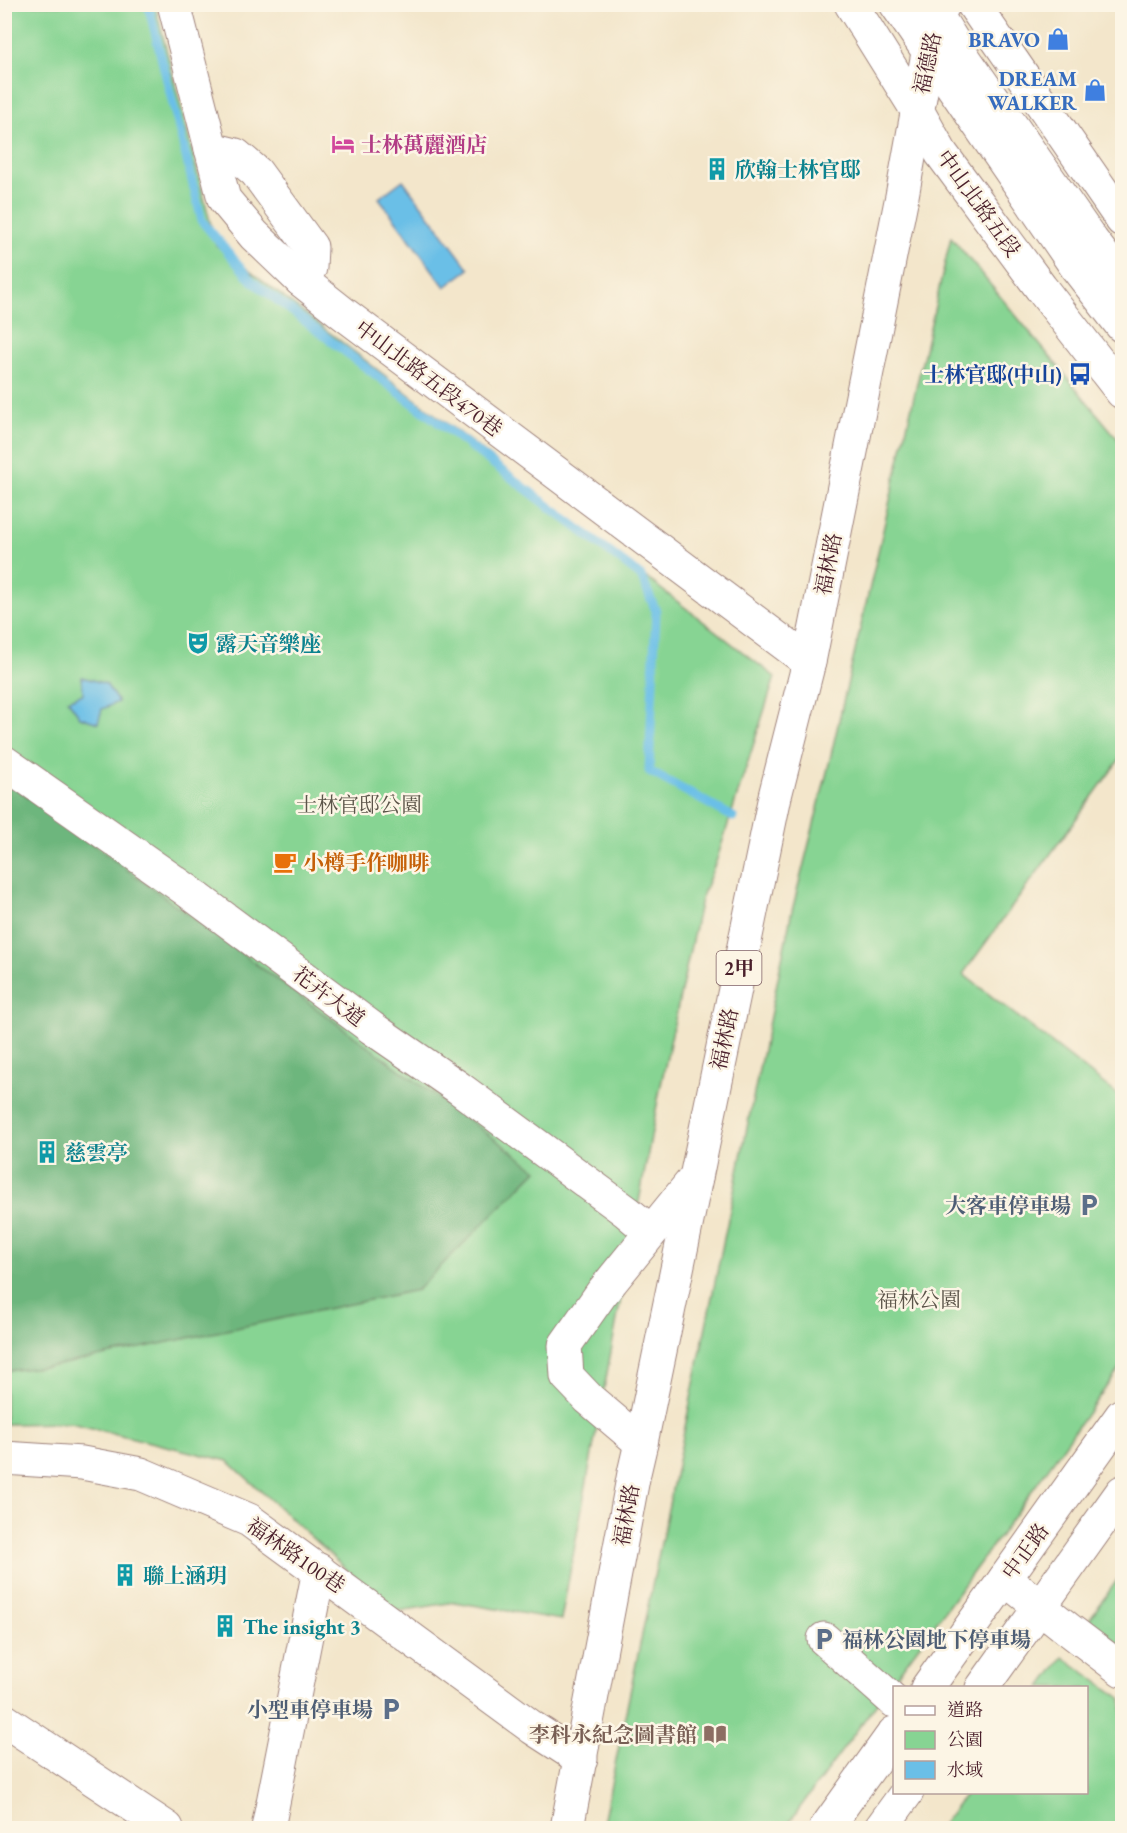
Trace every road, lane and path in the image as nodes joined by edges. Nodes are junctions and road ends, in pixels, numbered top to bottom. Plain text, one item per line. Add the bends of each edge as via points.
1 (174, 4) edge
2 (851, 4) edge
3 (896, 4) edge
4 (973, 4) edge
5 (937, 8) edge
6 (928, 53) junction
7 (917, 110) junction
8 (1122, 220) edge
9 (1122, 280) edge
10 (1122, 326) edge
11 (1122, 392) edge
12 (809, 663) junction
13 (4, 762) edge
14 (696, 1177) junction
15 (651, 1232) junction
16 (1122, 1415) edge
17 (642, 1443) junction
18 (4, 1458) edge
19 (1122, 1492) edge
20 (319, 1570) junction
21 (1005, 1579) junction
22 (1040, 1607) junction
23 (824, 1639) dead end
24 (1122, 1670) edge
25 (928, 1686) edge
26 (983, 1686) edge
27 (893, 1700) edge
28 (4, 1720) edge
29 (893, 1734) edge
30 (581, 1759) junction
31 (906, 1794) edge
32 (166, 1828) edge
33 (268, 1828) edge
34 (567, 1828) edge
35 (826, 1828) edge
36 (881, 1828) edge

1 - 12 main road, 中山北路五段470巷 via 224,199 254,235 301,280 352,320
2 - 7 main road, 中山北路五段
3 - 6 main road, 中山北路五段
4 - 8 main road
5 - 6 main road, 福德路 / 2甲
5 - 9 main road via 962,55
6 - 7 main road, 福德路 / 2甲
6 - 10 main road, 中山北路五段 via 1077,268
7 - 11 main road, 中山北路五段 via 941,153
7 - 12 main road, 福林路 / 2甲
12 - 14 main road, 福林路 / 2甲 via 775,796
13 - 15 main road, 花卉大道 via 459,1088
14 - 15 main road
14 - 17 main road, 福林路 / 2甲
15 - 17 main road via 565,1345 567,1376
16 - 21 main road, 中正路
17 - 30 main road, 福林路 / 2甲
18 - 20 main road, 福林路100巷 via 82,1463 141,1474 249,1520
19 - 22 main road
20 - 30 main road, 福林路100巷
20 - 33 main road
21 - 22 main road
21 - 25 main road, 中正路
22 - 24 main road
22 - 26 main road
23 - 27 main road
28 - 32 main road
29 - 35 main road
30 - 34 main road, 福林路 / 2甲
31 - 36 main road

